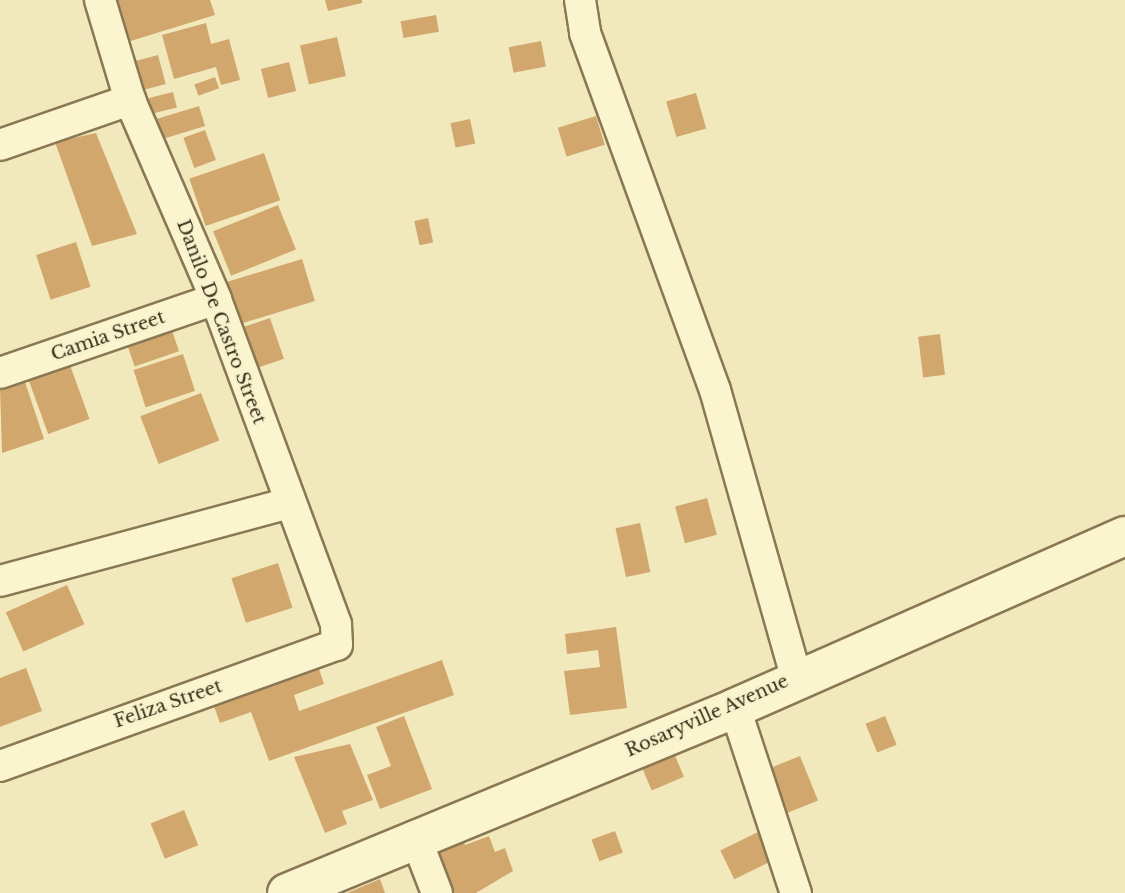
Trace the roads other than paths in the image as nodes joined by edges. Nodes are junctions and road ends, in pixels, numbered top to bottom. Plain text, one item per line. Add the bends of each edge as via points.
1 (100, 0) edge
2 (580, 0) edge
3 (130, 100) junction
4 (0, 145) edge
5 (216, 299) junction
6 (0, 373) edge
7 (290, 503) junction
8 (1125, 536) edge
9 (0, 581) edge
10 (337, 645) joint
11 (796, 677) junction
12 (735, 708) junction
13 (0, 766) edge
14 (415, 836) junction
15 (287, 893) edge
16 (437, 893) edge
17 (796, 893) edge

1 - 3 street, Danilo De Castro Street
2 - 11 street via 585,33 715,390
3 - 4 street
3 - 5 street, Danilo De Castro Street
5 - 6 street, Camia Street
5 - 7 street, Danilo De Castro Street
7 - 9 street
7 - 10 street, Danilo De Castro Street via 336,624
8 - 11 street, Rosaryville Avenue
10 - 13 street, Feliza Street
11 - 12 street, Rosaryville Avenue
12 - 14 street, Rosaryville Avenue
12 - 17 street
14 - 15 street, Rosaryville Avenue
14 - 16 street

